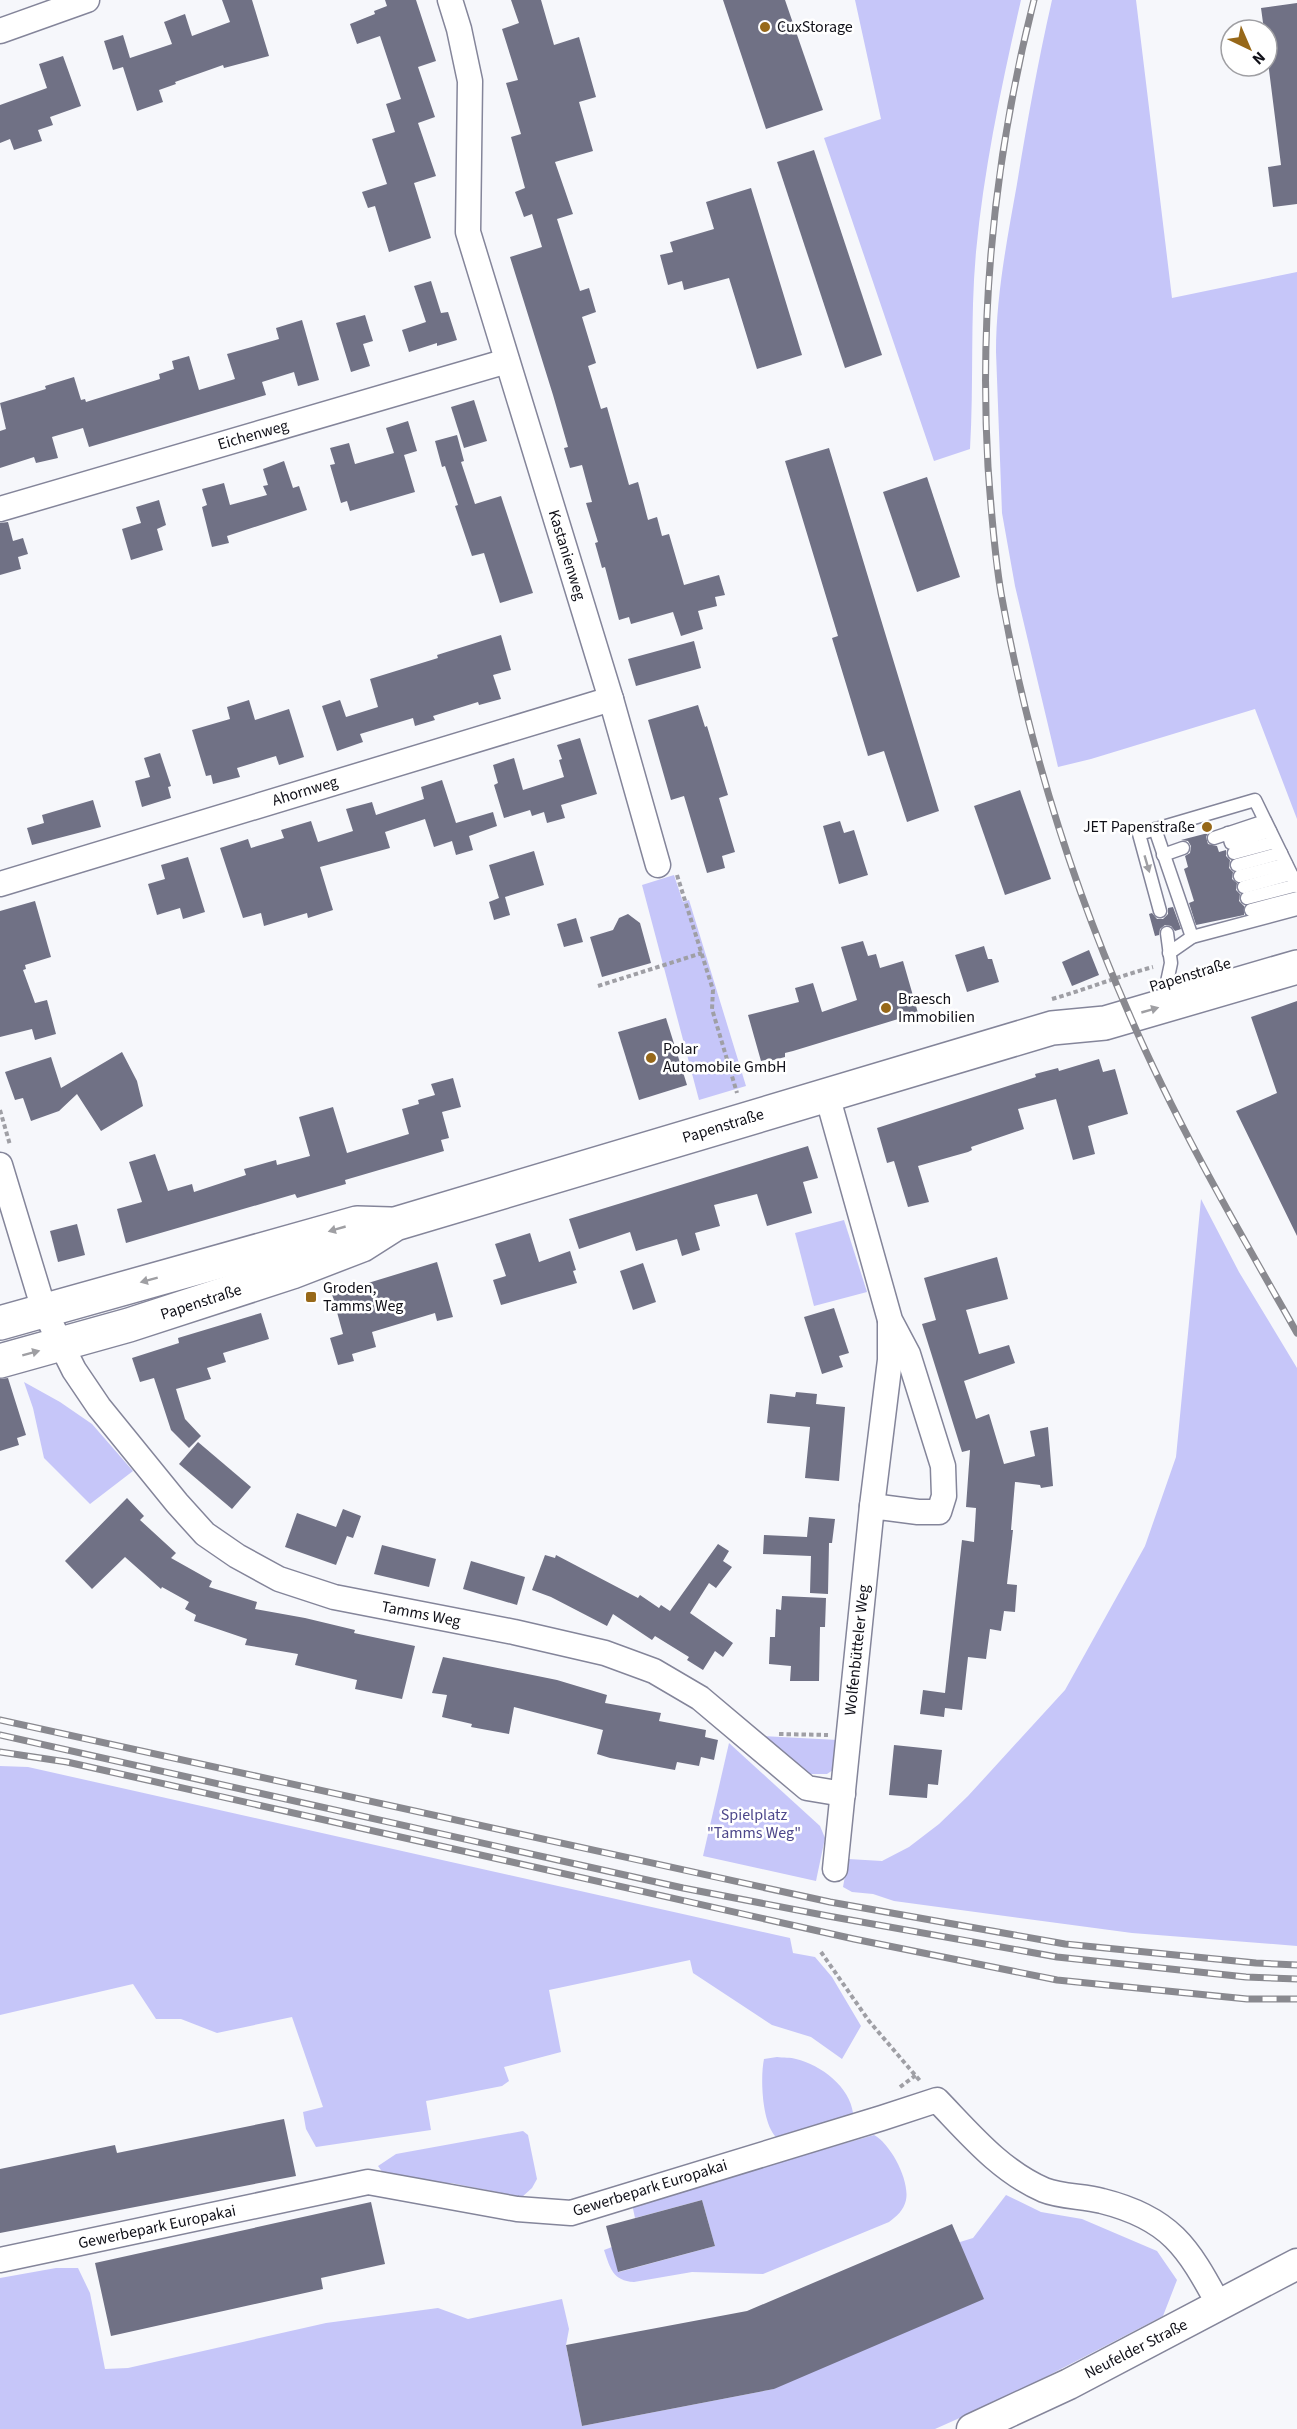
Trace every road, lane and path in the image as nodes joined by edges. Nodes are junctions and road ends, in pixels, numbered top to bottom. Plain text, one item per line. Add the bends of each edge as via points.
1 (87, 0) edge
2 (450, 0) edge
3 (0, 31) edge
4 (507, 361) junction
5 (0, 508) edge
6 (611, 699) junction
7 (1155, 829) junction
8 (1214, 838) dead end
9 (1183, 848) dead end
10 (1163, 855) junction
11 (1283, 857) edge
12 (658, 865) joint
13 (1242, 881) junction
14 (0, 884) edge
15 (1297, 897) edge
16 (1297, 909) edge
17 (1160, 910) dead end
18 (1167, 933) dead end
19 (1192, 937) junction
20 (1297, 943) edge
21 (702, 953) junction
22 (1168, 967) junction
23 (1297, 967) edge
24 (598, 986) dead end
25 (1052, 1028) junction
26 (737, 1093) dead end
27 (827, 1095) junction
28 (0, 1165) edge
29 (395, 1224) junction
30 (44, 1310) junction
31 (890, 1320) junction
32 (0, 1323) edge
33 (62, 1345) junction
34 (0, 1361) edge
35 (872, 1506) junction
36 (742, 1733) junction
37 (848, 1736) junction
38 (843, 1794) junction
39 (834, 1869) dead end
40 (822, 1952) dead end
41 (937, 2100) junction
42 (0, 2260) edge
43 (1297, 2264) edge
44 (1219, 2305) junction
45 (972, 2429) edge

1 - 3 street
2 - 4 street, Kastanienweg via 470,81 468,232
4 - 5 street, Eichenweg
4 - 6 street, Kastanienweg
6 - 12 street, Kastanienweg
6 - 14 street, Ahornweg
7 - 10 lane
7 - 11 lane via 1255,800
7 -> 17 lane via 1139,834
8 - 11 lane via 1228,833
9 - 10 lane
10 - 19 lane
11 - 13 lane
11 - 13 lane
11 - 13 lane
12 - 21 path via 677,876
13 - 15 lane
16 - 19 lane
18 - 22 lane
19 - 22 lane
20 - 22 main road, Papenstraße
21 - 24 path
21 - 26 path via 713,990 712,1009
22 - 25 main road, Papenstraße
25 -> 23 main road, Papenstraße via 1105,1023
25 - 27 main road, Papenstraße
27 - 29 main road, Papenstraße
27 - 31 street, Wolfenbütteler Weg
28 - 30 street, Tamms Weg
29 -> 30 main road, Papenstraße via 357,1223
29 - 33 main road, Papenstraße via 362,1245 292,1272
30 - 32 main road, Papenstraße
30 - 33 street, Tamms Weg
31 - 35 street, Wolfenbütteler Weg via 890,1360
31 - 35 street, Wolfenbütteler Weg via 908,1354 943,1466 944,1496 939,1512
34 -> 33 main road, Papenstraße
33 - 36 street, Tamms Weg via 87,1392 177,1503 205,1534 237,1557 279,1579 334,1597 605,1653 654,1671 700,1698
35 - 37 street, Wolfenbütteler Weg
36 - 37 path
36 - 38 street, Tamms Weg via 807,1788
37 - 38 street, Wolfenbütteler Weg
38 - 39 street, Wolfenbütteler Weg
40 - 41 path via 868,2021
41 - 42 street, Gewerbepark Europakai via 571,2213 517,2209 368,2182
41 - 44 street via 1003,2167 1045,2191 1102,2201 1139,2213 1173,2234 1198,2266
43 - 44 street, Neufelder Straße
44 - 45 street, Neufelder Straße via 1069,2384

